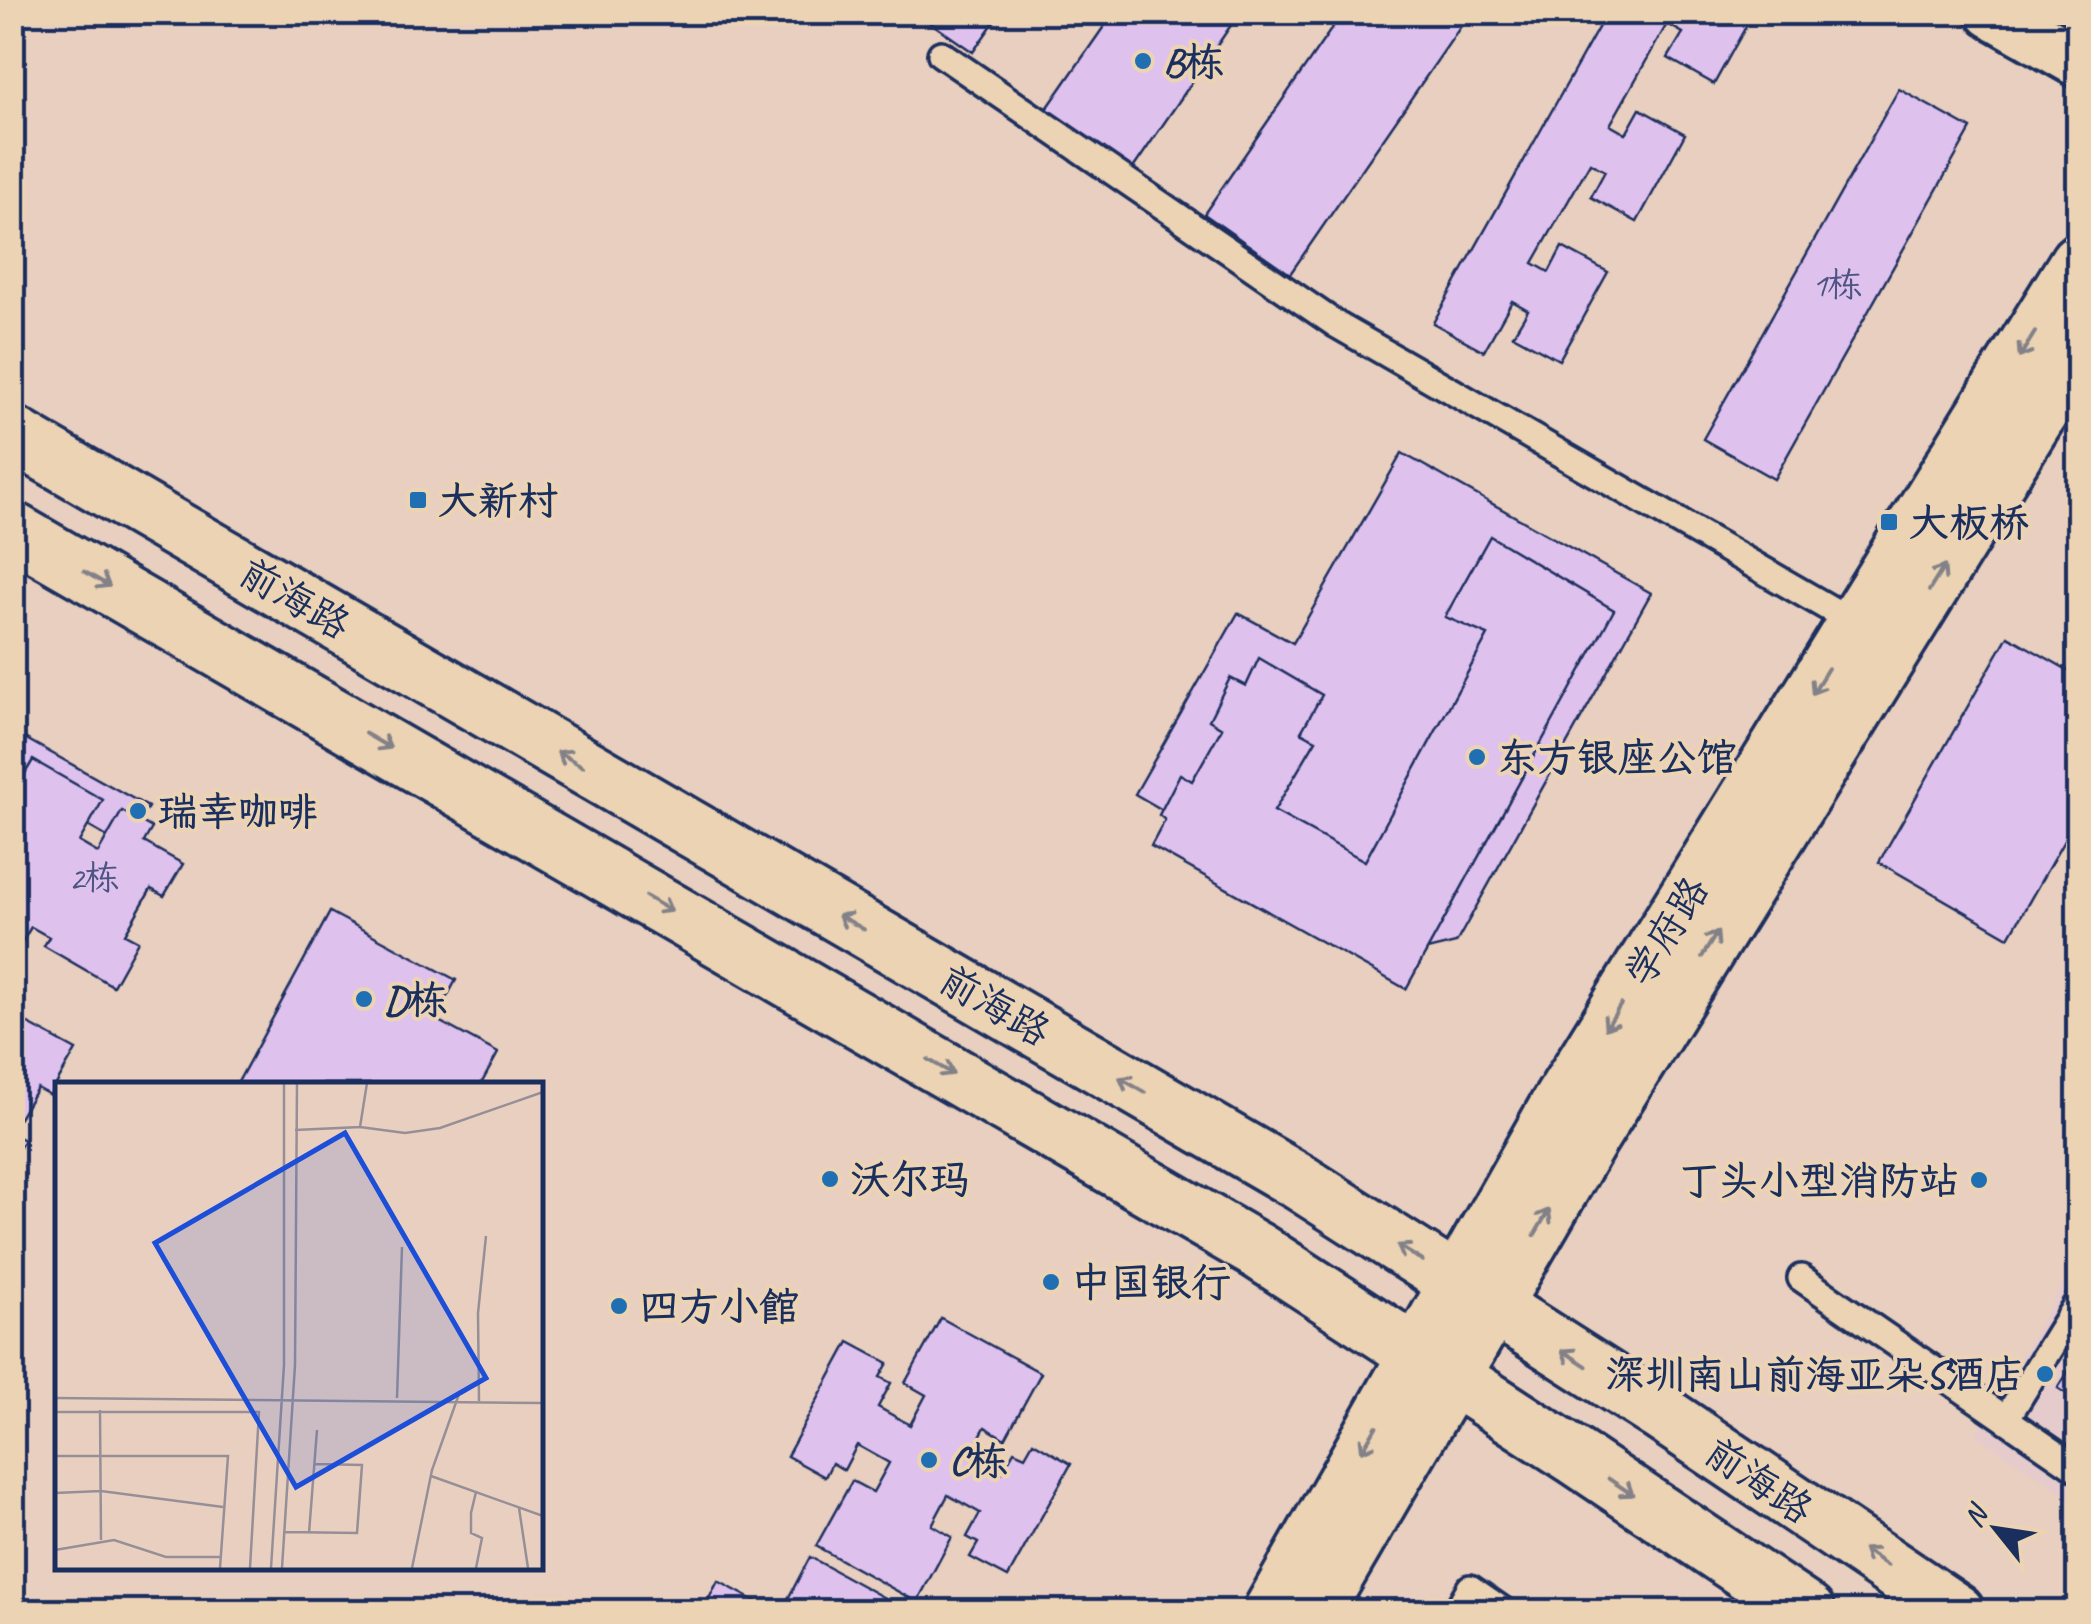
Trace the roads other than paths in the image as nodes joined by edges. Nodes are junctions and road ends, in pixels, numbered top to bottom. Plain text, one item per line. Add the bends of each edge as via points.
1 (1992, 12) edge
2 (942, 54) dead end
3 (2078, 61) edge
4 (2078, 262) edge
5 (2078, 350) edge
6 (12, 434) edge
7 (12, 530) edge
8 (1875, 635) junction
9 (1801, 1278) dead end
10 (1475, 1295) junction
11 (2078, 1302) edge
12 (1434, 1365) junction
13 (2006, 1419) junction
14 (2078, 1469) edge
15 (1272, 1612) edge
16 (1315, 1612) edge
17 (1456, 1612) edge
18 (1505, 1612) edge
19 (1807, 1612) edge
20 (1956, 1612) edge

1 - 3 street
2 - 8 lane via 1337,325
4 -> 8 main road, 学府路
8 -> 5 main road, 学府路
10 -> 6 main road, 前海路 via 1301,1184
7 -> 12 main road, 前海路 via 1258,1251
8 - 10 main road, 学府路 via 1556,1109
9 - 13 lane
10 - 12 main road, 学府路
20 -> 10 main road, 前海路
11 - 13 lane
12 -> 15 main road, 学府路
12 - 16 main road, 学府路
12 -> 19 main road, 前海路
13 - 14 lane
17 - 18 lane via 1470,1588

